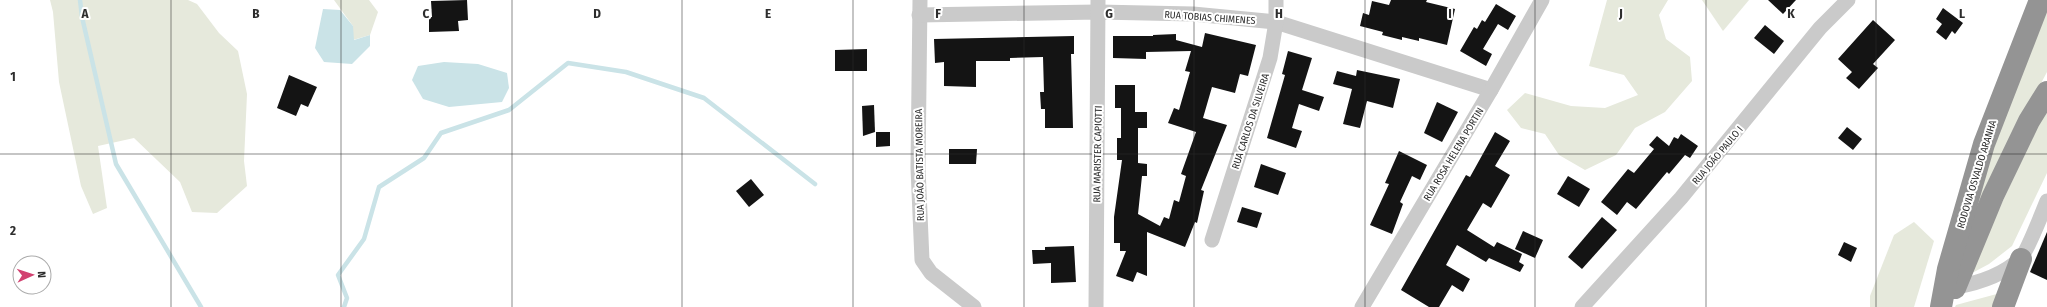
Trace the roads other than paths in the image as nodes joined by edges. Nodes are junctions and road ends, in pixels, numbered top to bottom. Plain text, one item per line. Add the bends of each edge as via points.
1 (1276, 0) edge
2 (1542, 0) edge
3 (1848, 0) edge
4 (2038, 2) edge
5 (1098, 6) edge
6 (920, 7) edge
7 (1276, 22) junction
8 (1491, 90) junction
9 (2047, 92) edge
10 (2047, 201) edge
11 (1212, 240) dead end
12 (2021, 259) junction
13 (1956, 287) junction
14 (974, 307) edge
15 (1096, 307) edge
16 (1362, 307) edge
17 (1582, 307) edge
18 (1942, 307) edge
19 (2003, 307) edge

1 - 7 street, RUA CARLOS DA SILVEIRA
2 - 8 street, RUA ROSA HELENA PORTIN
3 - 17 street, RUA JOÃO PAULO I via 1820,28 1681,198
4 - 18 highway, RODOVIA OSVALDO ARANHA via 1984,144 1948,269
5 - 6 street, RUA TOBIAS CHIMENES
5 - 7 street, RUA TOBIAS CHIMENES
5 - 15 street, RUA MARISTER CAPIOTTI
6 - 14 street, RUA JOÃO BATISTA MOREIRA via 918,168 922,260 931,273
7 - 8 street, RUA TOBIAS CHIMENES
7 - 11 street, RUA CARLOS DA SILVEIRA via 1270,58
8 - 16 street, RUA ROSA HELENA PORTIN
9 - 13 highway, RODOVIA OSVALDO ARANHA via 2029,121 1993,196
10 - 12 street
12 - 13 street via 1974,284
12 - 19 highway
13 - 18 highway, RODOVIA OSVALDO ARANHA

